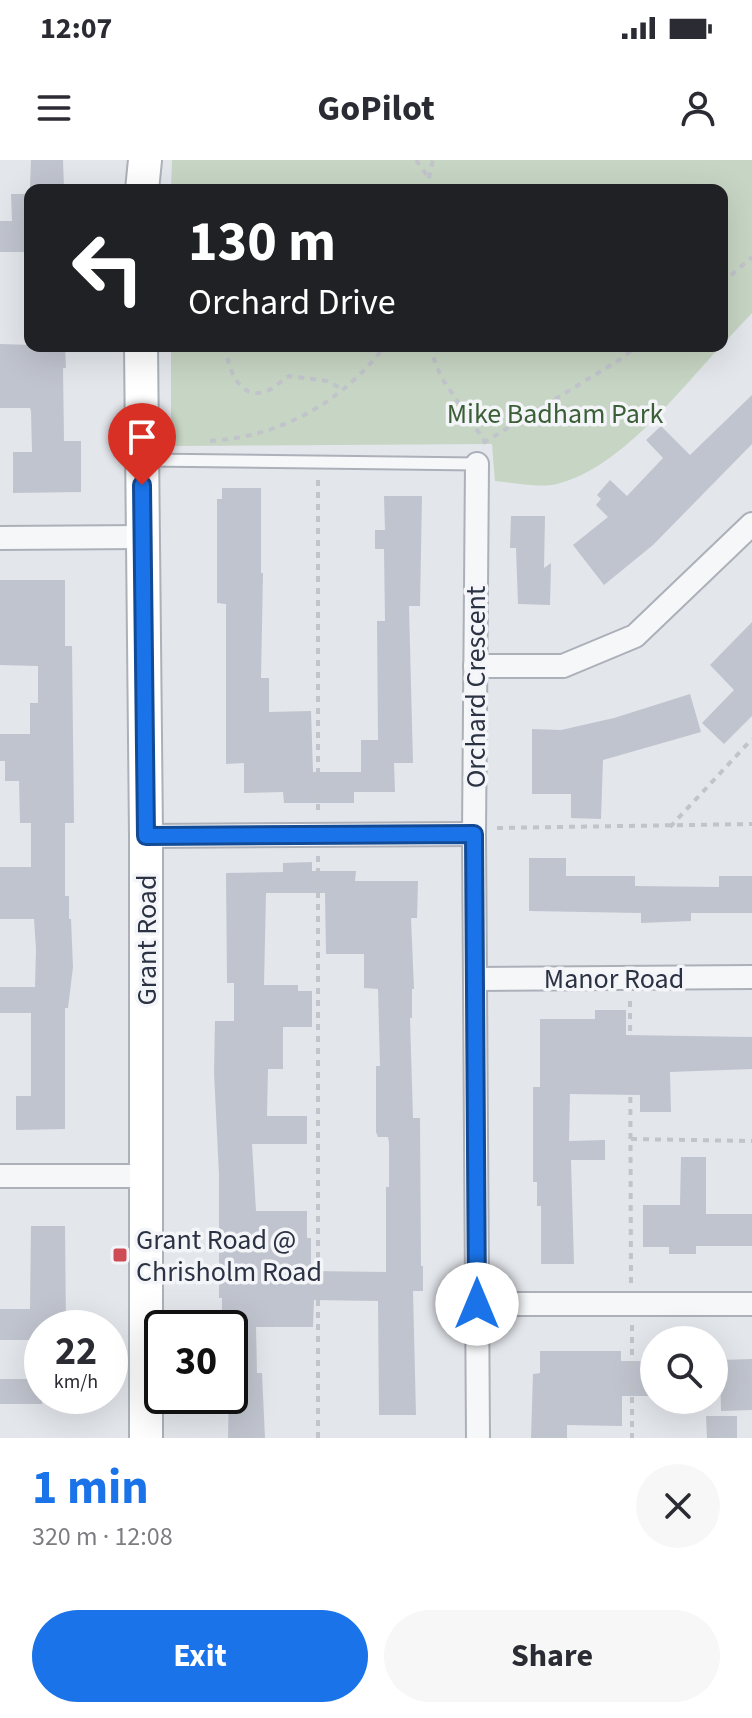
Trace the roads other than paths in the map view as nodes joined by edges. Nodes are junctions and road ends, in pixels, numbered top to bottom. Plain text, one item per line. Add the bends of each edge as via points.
1 (145, 160) edge
2 (143, 184) edge
3 (141, 352) edge
4 (142, 459) junction
5 (477, 464) joint
6 (752, 524) edge
7 (142, 537) junction
8 (0, 538) edge
9 (475, 666) junction
10 (474, 831) junction
11 (146, 836) junction
12 (752, 977) edge
13 (475, 979) junction
14 (0, 1176) edge
15 (145, 1176) junction
16 (477, 1304) junction
17 (752, 1304) edge
18 (146, 1438) edge
19 (478, 1438) edge

1 - 2 street
3 - 4 street, Grant Road
4 - 5 lane
4 - 7 street, Grant Road
5 - 9 street, Orchard Crescent
6 - 9 street via 635,636 563,666
7 - 8 street
7 - 11 street, Grant Road
9 - 10 street, Orchard Crescent
10 - 11 street
10 - 13 street, Orchard Crescent
11 - 15 street, Grant Road
12 - 13 street, Manor Road
13 - 16 street, Orchard Crescent
14 - 15 street
15 - 18 street, Grant Road
16 - 17 street
16 - 19 street, Orchard Crescent

